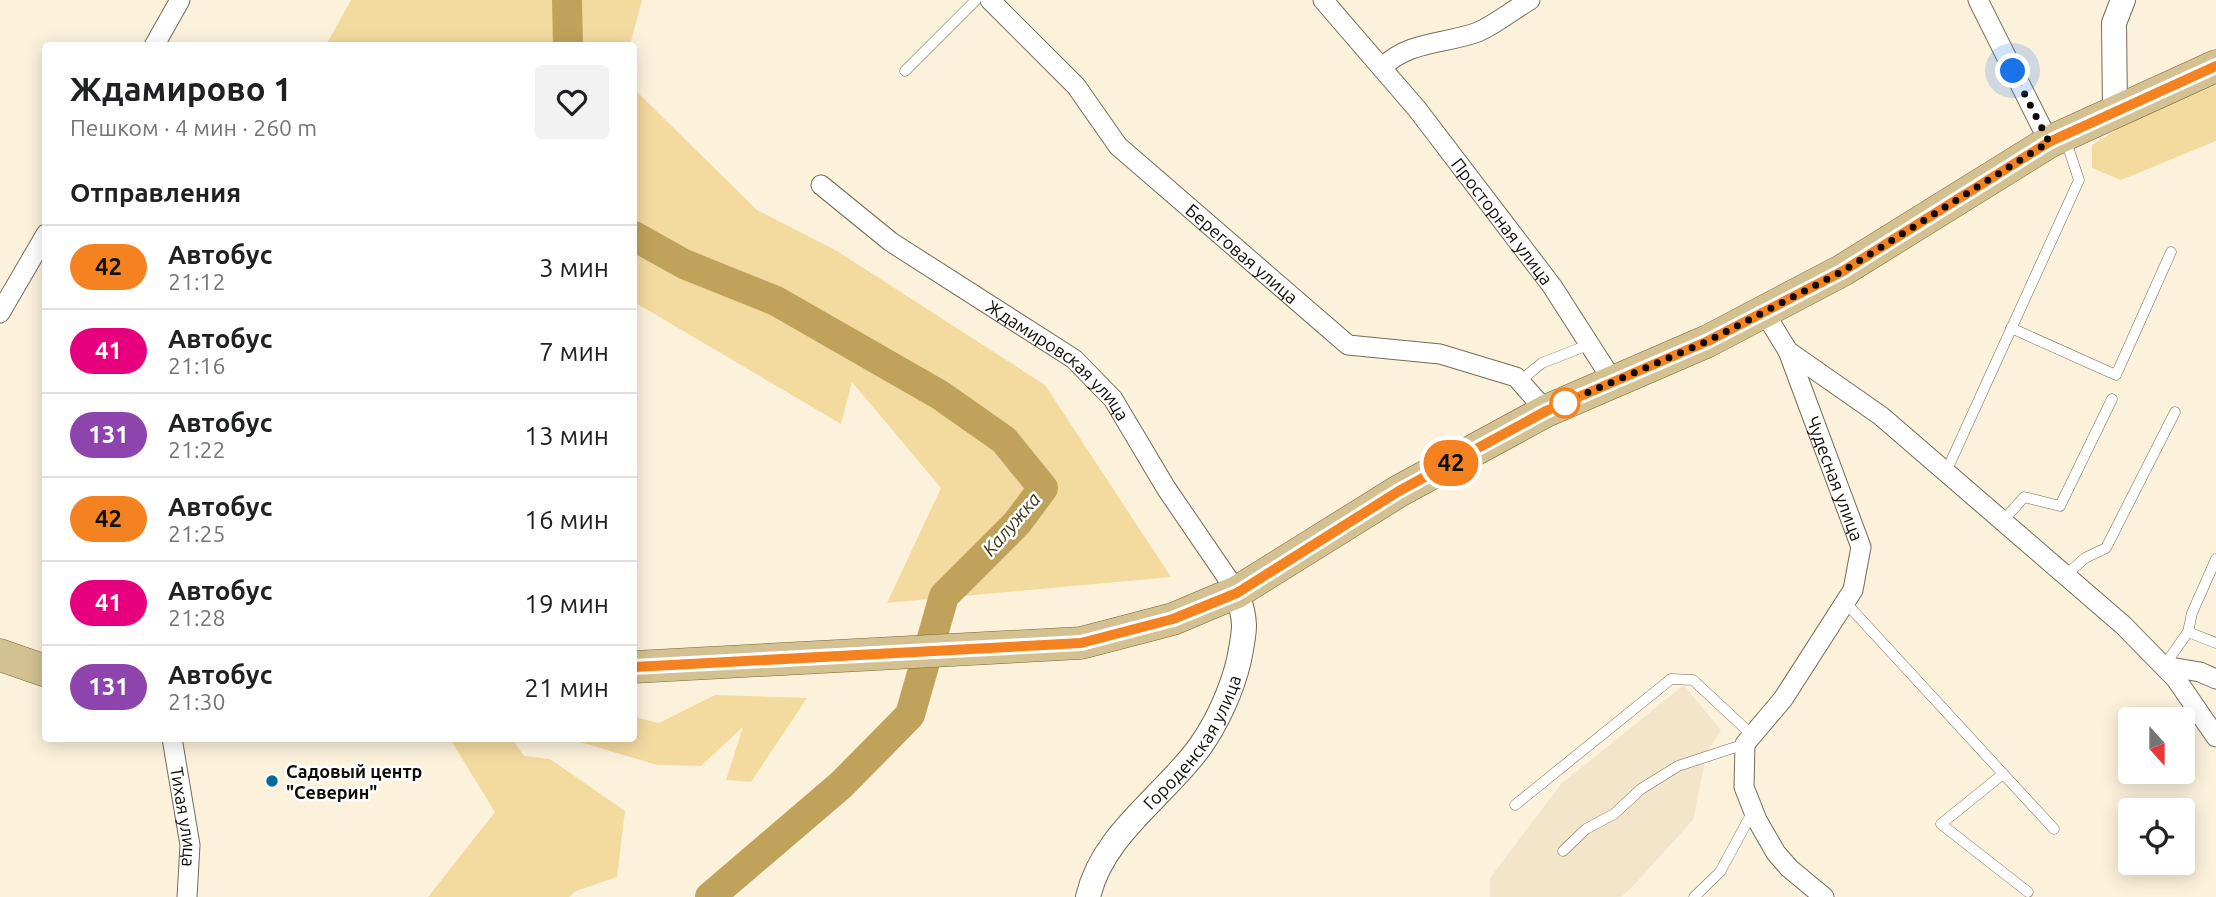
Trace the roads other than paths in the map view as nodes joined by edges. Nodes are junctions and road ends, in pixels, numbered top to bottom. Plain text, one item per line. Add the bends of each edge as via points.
1 (180, 0) edge
2 (976, 0) edge
3 (990, 0) edge
4 (1323, 0) edge
5 (1530, 0) edge
6 (1978, 0) edge
7 (2123, 0) edge
8 (156, 42) edge
9 (2216, 66) edge
10 (1383, 67) junction
11 (905, 71) dead end
12 (2115, 109) junction
13 (2056, 139) junction
14 (821, 185) dead end
15 (42, 241) edge
16 (2171, 252) dead end
17 (1764, 312) junction
18 (0, 313) edge
19 (2011, 328) junction
20 (1588, 345) junction
21 (1788, 351) junction
22 (1520, 381) junction
23 (1613, 381) junction
24 (2112, 399) dead end
25 (1546, 411) junction
26 (2175, 412) dead end
27 (1946, 472) junction
28 (2003, 521) junction
29 (2216, 559) edge
30 (2065, 576) junction
31 (1237, 593) junction
32 (1845, 603) junction
33 (2188, 632) junction
34 (2216, 643) edge
35 (0, 655) edge
36 (2164, 666) junction
37 (637, 667) edge
38 (42, 670) edge
39 (2216, 679) edge
40 (2216, 737) edge
41 (1749, 739) junction
42 (173, 742) edge
43 (2003, 774) junction
44 (1515, 805) dead end
45 (1753, 811) junction
46 (2054, 829) dead end
47 (1563, 851) dead end
48 (1093, 872) junction
49 (2028, 891) dead end
50 (187, 897) edge
51 (1077, 897) edge
52 (1088, 897) edge
53 (1694, 897) edge
54 (1824, 897) edge

1 - 8 street
2 - 11 lane
3 - 22 street, Береговая улица via 1076,86 1118,146 1348,345 1440,354
4 - 10 street, Просторная улица
5 - 10 street via 1482,30 1416,46
6 - 13 street
7 - 12 street via 2113,23
9 - 12 main road
10 - 20 street, Просторная улица via 1552,286
12 - 13 main road
13 - 17 main road via 1843,271
13 - 19 lane via 2079,180
14 - 31 street, Ждамировская улица via 891,242 1074,359 1113,399
15 - 18 street
16 - 19 lane via 2116,375
17 - 21 street
17 - 23 main road
19 - 27 lane
20 - 22 lane via 1542,363
20 - 23 street, Просторная улица
21 - 27 street via 1881,416
21 - 32 street, Чудесная улица via 1861,547 1853,590
22 - 25 street, Береговая улица
23 - 25 main road
24 - 28 lane via 2060,506 2024,497
25 - 31 main road via 1399,491
26 - 30 lane via 2106,548 2085,558
27 - 28 street
28 - 30 street
29 - 33 lane
30 - 36 street
31 - 37 main road via 1173,619 1081,643
31 - 48 street, Городенская улица via 1246,622 1233,685 1199,747
32 - 41 street, Чудесная улица via 1783,699
32 - 43 lane
33 - 34 lane
33 - 36 lane
35 - 38 main road
36 - 39 street
36 - 40 street
41 - 44 lane via 1693,680 1671,679
41 - 45 street via 1744,787
41 - 47 lane via 1678,766 1586,829
42 - 50 street, Тихая улица via 190,845
43 - 46 lane
43 - 49 lane via 1941,824
45 - 53 lane via 1720,872
45 - 54 street via 1789,868
48 - 51 street, Городенская улица
48 - 52 street, Городенская улица

